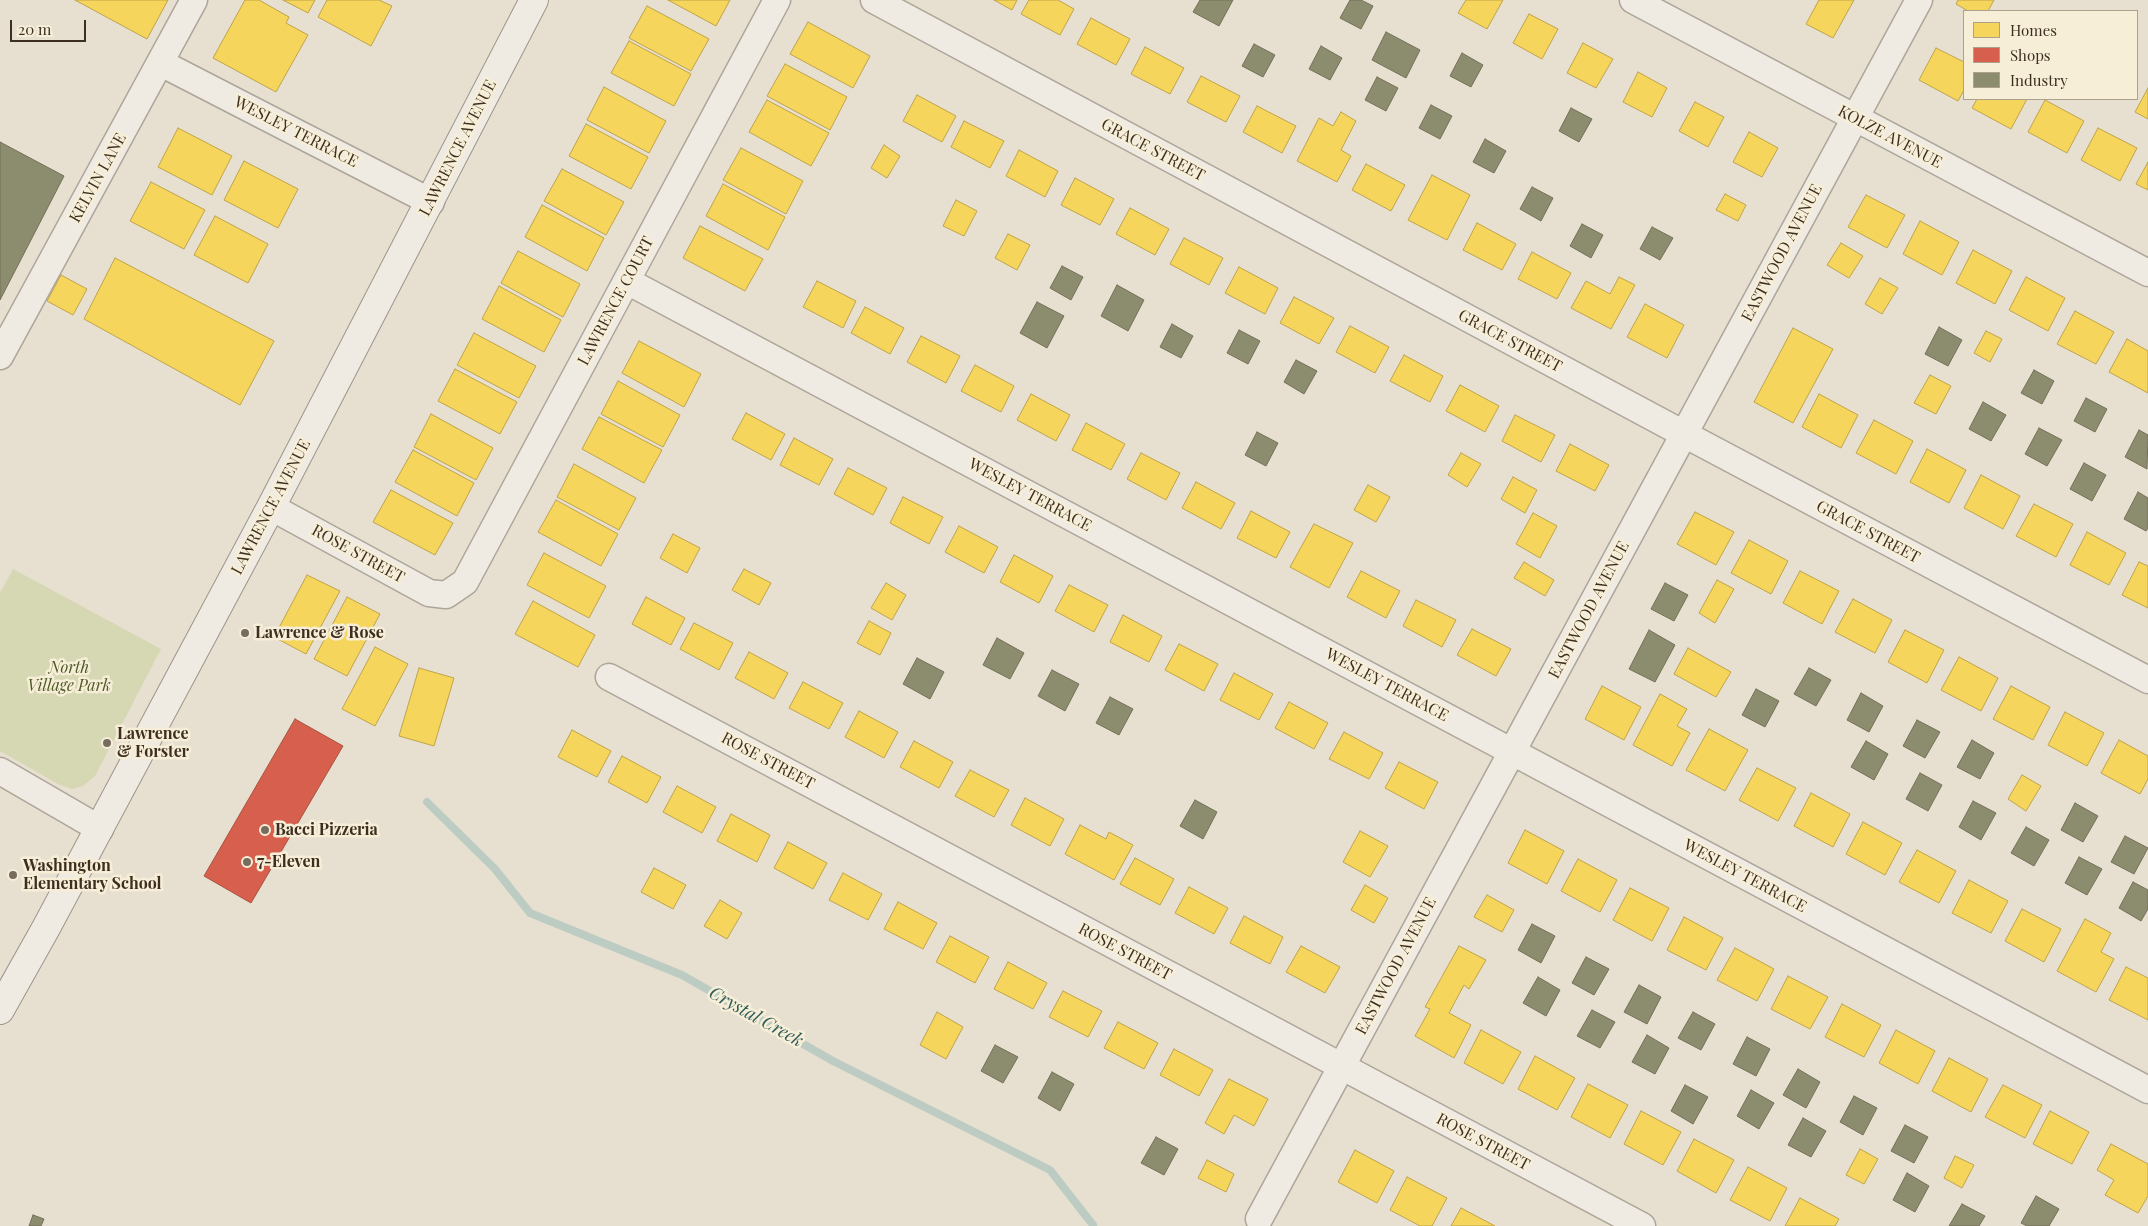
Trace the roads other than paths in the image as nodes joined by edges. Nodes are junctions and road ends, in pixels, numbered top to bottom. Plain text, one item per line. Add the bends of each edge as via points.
1 (194, 0) edge
2 (534, 0) edge
3 (777, 0) edge
4 (874, 0) edge
5 (1633, 0) edge
6 (1919, 0) edge
7 (161, 63) junction
8 (1854, 119) junction
9 (430, 202) junction
10 (2148, 273) edge
11 (627, 281) junction
12 (0, 356) edge
13 (1684, 434) junction
14 (271, 507) junction
15 (446, 595) joint
16 (609, 677) dead end
17 (2148, 680) edge
18 (1512, 752) junction
19 (0, 771) edge
20 (100, 829) junction
21 (0, 1010) edge
22 (1342, 1067) junction
23 (2148, 1090) edge
24 (1258, 1219) dead end
25 (1642, 1226) edge

1 - 7 street, KELVIN LANE
2 - 9 main road, LAWRENCE AVENUE
3 - 11 street, LAWRENCE COURT
4 - 13 street, GRACE STREET
5 - 8 street, KOLZE AVENUE
6 - 8 street, EASTWOOD AVENUE
7 - 9 street, WESLEY TERRACE
7 - 12 street, KELVIN LANE
8 - 10 street, KOLZE AVENUE
8 - 13 street, EASTWOOD AVENUE
9 - 14 main road, LAWRENCE AVENUE
11 - 15 street, LAWRENCE COURT via 465,582
11 - 18 street, WESLEY TERRACE
13 - 17 street, GRACE STREET
13 - 18 street, EASTWOOD AVENUE
14 - 15 street, ROSE STREET via 429,593
14 - 20 main road, LAWRENCE AVENUE
16 - 22 street, ROSE STREET
18 - 22 street, EASTWOOD AVENUE
18 - 23 street, WESLEY TERRACE
19 - 20 street
20 - 21 main road, LAWRENCE AVENUE
22 - 24 street, EASTWOOD AVENUE
22 - 25 street, ROSE STREET

